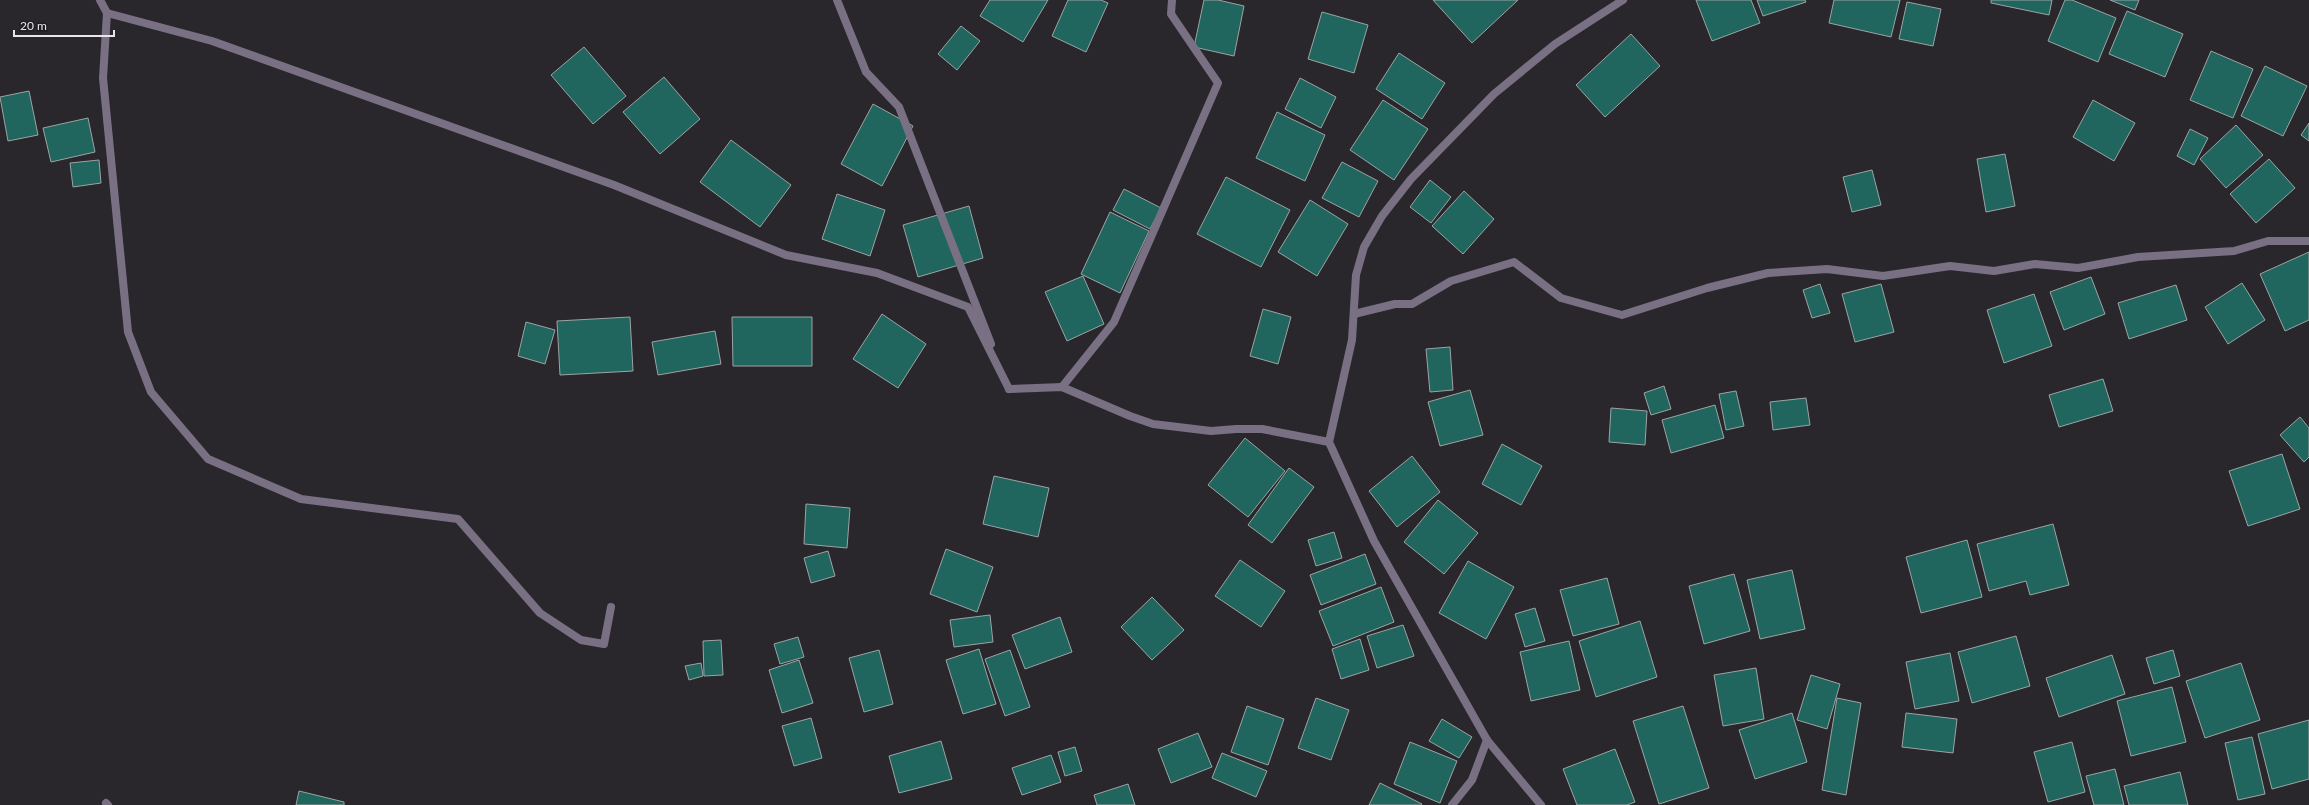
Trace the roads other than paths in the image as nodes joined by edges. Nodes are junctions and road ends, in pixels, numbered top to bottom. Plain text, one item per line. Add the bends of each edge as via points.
1 (100, 0) edge
2 (837, 0) edge
3 (1172, 0) edge
4 (1623, 0) edge
5 (107, 13) junction
6 (2309, 241) edge
7 (1354, 314) junction
8 (1062, 387) junction
9 (1009, 389) junction
10 (1329, 442) junction
11 (610, 608) dead end
12 (1487, 740) junction
13 (1452, 805) edge
14 (1540, 805) edge

1 - 5 street
2 - 9 street via 866,72 899,107
3 - 8 street via 1171,14 1218,83 1114,322
4 - 7 street via 1555,44 1494,94 1411,179 1382,216 1364,247 1356,275
5 - 9 street via 227,46 614,185 786,255 877,273 968,307
5 - 11 street via 103,78 128,332 151,392 208,459 301,499 458,519 540,614 581,640 604,644
6 - 7 street via 2268,241 2234,251 2138,257 2078,268 2035,264 1994,271 1950,266 1883,276 1827,269 1768,272 1622,315 1561,298 1514,262 1451,281 1412,304 1395,304
7 - 10 street via 1346,368
8 - 9 street
8 - 10 street via 1153,424 1211,431 1236,428 1262,429
10 - 12 street via 1374,541
12 - 13 street via 1472,780
12 - 14 street

